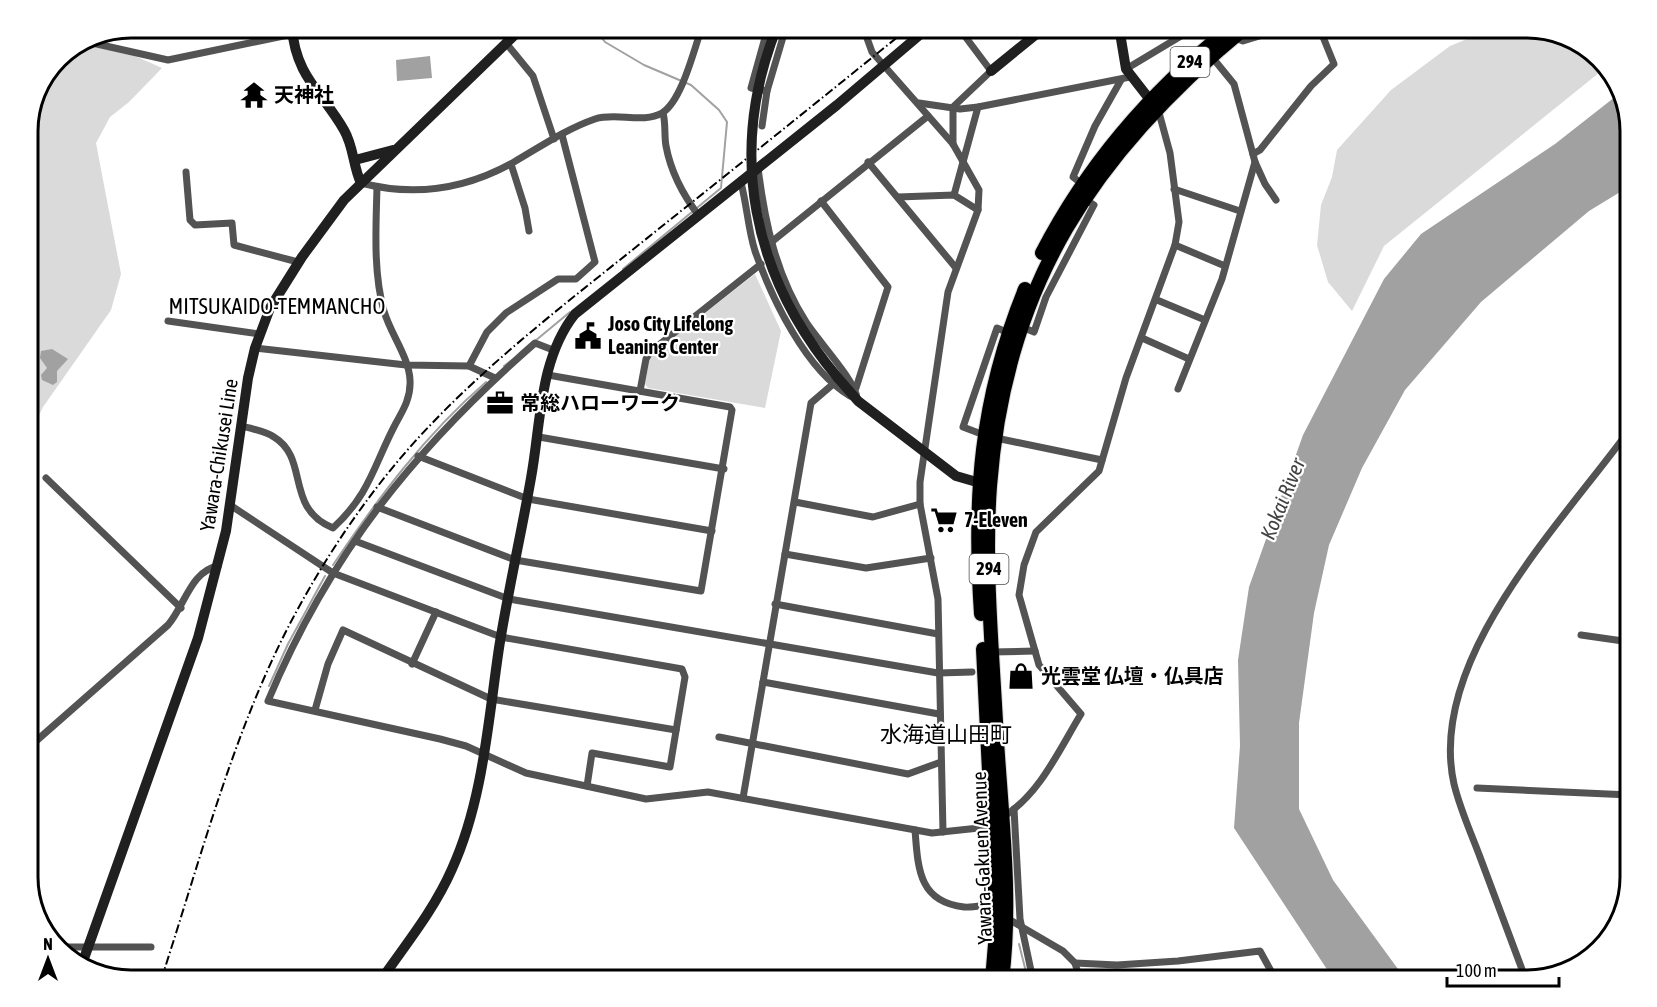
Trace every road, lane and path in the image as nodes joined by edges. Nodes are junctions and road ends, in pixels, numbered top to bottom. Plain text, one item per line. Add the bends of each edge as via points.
1 (260, 38) edge
2 (295, 38) edge
3 (511, 38) edge
4 (698, 38) edge
5 (765, 38) edge
6 (773, 38) edge
7 (783, 38) edge
8 (867, 38) edge
9 (916, 38) edge
10 (966, 38) edge
11 (1032, 38) edge
12 (1121, 38) edge
13 (1180, 38) edge
14 (1226, 38) edge
15 (1228, 38) edge
16 (1323, 38) edge
17 (506, 43) junction
18 (98, 44) edge
19 (1211, 56) junction
20 (884, 66) junction
21 (991, 71) junction
22 (1126, 75) junction
23 (767, 91) junction
24 (919, 103) junction
25 (1153, 103) junction
26 (953, 107) junction
27 (978, 107) junction
28 (663, 113) junction
29 (928, 116) junction
30 (762, 126) dead end
31 (562, 135) junction
32 (554, 139) junction
33 (952, 144) junction
34 (398, 148) junction
35 (963, 158) junction
36 (1254, 158) junction
37 (355, 160) junction
38 (868, 162) junction
39 (511, 164) junction
40 (758, 168) junction
41 (186, 172) dead end
42 (361, 183) junction
43 (741, 183) junction
44 (1082, 184) junction
45 (376, 187) junction
46 (1174, 189) junction
47 (954, 195) junction
48 (898, 197) junction
49 (1276, 200) dead end
50 (821, 201) junction
51 (978, 210) junction
52 (1240, 211) junction
53 (699, 216) junction
54 (529, 231) dead end
55 (770, 240) junction
56 (1175, 245) junction
57 (1052, 257) junction
58 (760, 261) junction
59 (298, 262) junction
60 (1225, 266) junction
61 (956, 268) junction
62 (1157, 300) junction
63 (1205, 320) junction
64 (168, 321) dead end
65 (1015, 330) junction
66 (259, 334) junction
67 (1142, 338) junction
68 (255, 348) junction
69 (553, 350) junction
70 (1189, 359) junction
71 (406, 365) junction
72 (469, 366) junction
73 (548, 375) junction
74 (495, 378) junction
75 (835, 382) junction
76 (856, 388) junction
77 (1178, 389) dead end
78 (640, 391) junction
79 (858, 400) junction
80 (242, 426) junction
81 (539, 437) junction
82 (990, 437) junction
83 (1619, 442) edge
84 (924, 452) junction
85 (418, 456) junction
86 (1102, 460) junction
87 (724, 469) junction
88 (46, 478) dead end
89 (984, 485) junction
90 (528, 499) junction
91 (795, 502) junction
92 (920, 504) junction
93 (230, 506) junction
94 (377, 507) junction
95 (712, 531) junction
96 (355, 541) junction
97 (785, 554) junction
98 (931, 558) junction
99 (515, 560) junction
100 (218, 566) junction
101 (333, 573) junction
102 (509, 599) junction
103 (775, 604) junction
104 (181, 608) junction
105 (436, 612) junction
106 (938, 634) junction
107 (1581, 635) dead end
108 (501, 637) junction
109 (1620, 641) edge
110 (769, 644) junction
111 (1035, 651) junction
112 (992, 652) junction
113 (412, 664) junction
114 (972, 672) dead end
115 (938, 673) junction
116 (763, 682) junction
117 (491, 699) junction
118 (315, 710) junction
119 (939, 714) junction
120 (676, 730) junction
121 (719, 737) dead end
122 (38, 739) edge
123 (752, 744) junction
124 (484, 754) junction
125 (941, 762) junction
126 (587, 786) junction
127 (1477, 788) dead end
128 (1620, 795) edge
129 (743, 798) junction
130 (1014, 809) junction
131 (997, 821) junction
132 (915, 830) junction
133 (943, 832) junction
134 (1000, 910) junction
135 (1021, 925) junction
136 (151, 947) dead end
137 (78, 948) edge
138 (88, 948) junction
139 (85, 957) edge
140 (1075, 963) junction
141 (388, 970) edge
142 (993, 970) edge
143 (1002, 970) edge
144 (1031, 970) edge
145 (1077, 970) edge
146 (1270, 970) edge
147 (1522, 970) edge

1 - 18 street via 168,60
2 - 37 street via 305,73 345,131
3 - 17 street, Yawara-Chikusei Line
4 - 28 street via 677,95
5 - 23 street via 751,88
6 - 75 street, bridge via 753,121 752,169 757,215 766,254 783,296
7 - 23 street
8 - 20 street
9 - 20 street
10 - 21 street
11 - 21 street
12 - 22 street
13 - 22 street
14 - 25 highway, Yawara-Gakuen Avenue / 294
15 - 19 highway, Yawara-Gakuen Avenue / 294
16 - 36 street via 1334,64 1311,86
17 - 32 street via 533,76
17 - 34 street, Yawara-Chikusei Line
19 - 25 highway, Yawara-Gakuen Avenue / 294
19 - 36 street via 1234,84
20 - 24 street
20 - 40 street
21 - 26 street
22 - 25 street
22 - 27 street
22 - 44 street via 1095,126 1073,177
23 - 30 street
24 - 26 street
24 - 29 street
25 - 44 highway, Yawara-Gakuen Avenue / 294 via 1120,131
25 - 46 street via 1162,118
25 - 57 highway, Yawara-Gakuen Avenue / 294 via 1084,199
26 - 27 street
26 - 33 street
27 - 35 street
28 - 31 street via 604,117
28 - 53 street via 671,166 684,197
29 - 33 street
29 - 38 street
31 - 32 street
31 - 72 street via 596,261 576,279 558,279 506,313 488,332
32 - 39 street
33 - 35 street
34 - 37 street
34 - 42 street, Yawara-Chikusei Line
35 - 47 street
35 - 51 street via 979,190
36 - 49 street
36 - 52 street
37 - 42 street
38 - 48 street
38 - 50 street
39 - 45 street via 436,190
39 - 54 street
40 - 43 street
40 - 55 street
41 - 59 street via 190,220 195,225 232,223 234,245
42 - 45 street
42 - 59 street, Yawara-Chikusei Line
43 - 53 street
43 - 58 street
44 - 57 highway, Yawara-Gakuen Avenue / 294
45 - 71 street via 380,291
46 - 52 street
46 - 56 street via 1179,222
47 - 48 street
47 - 51 street
48 - 61 street
50 - 55 street
50 - 76 street via 888,287
51 - 61 street
52 - 60 street
53 - 69 street via 574,314
55 - 58 street
55 - 76 street via 782,277 800,312
56 - 60 street
56 - 62 street
57 - 65 highway, Yawara-Gakuen Avenue / 294
57 - 65 street via 1046,297 1034,332
58 - 75 street via 792,330
58 - 78 street via 650,352
59 - 66 street, Yawara-Chikusei Line
60 - 63 street
61 - 84 street via 948,292
62 - 63 street
62 - 67 street
63 - 70 street
64 - 66 street
65 - 82 highway, Yawara-Gakuen Avenue / 294 via 997,373
65 - 82 street via 997,328 963,427
66 - 68 street, Yawara-Chikusei Line
67 - 70 street
67 - 86 street
68 - 71 street
68 - 80 street, Yawara-Chikusei Line
69 - 73 street
69 - 74 street via 535,343
70 - 77 street
71 - 72 street
71 - 80 street via 410,380 406,409 374,476 351,512 333,528 310,513 282,445 274,437
72 - 74 street
73 - 78 street
73 - 81 street
74 - 85 street
75 - 79 street
75 - 91 street via 811,404
76 - 79 street
78 - 87 street via 730,406
79 - 84 street
80 - 93 street, Yawara-Chikusei Line
81 - 87 street
81 - 90 street
82 - 86 street
82 - 89 highway, Yawara-Gakuen Avenue / 294
83 - 147 street via 1549,532 1494,615 1470,665 1452,723 1454,783
84 - 89 street via 956,476
84 - 92 street
85 - 90 street
85 - 94 street
86 - 111 street via 1099,471 1036,532 1030,546 1019,595
87 - 95 street
88 - 104 street
89 - 112 highway, Yawara-Gakuen Avenue / 294
89 - 131 highway, Yawara-Gakuen Avenue / 294 via 976,533
90 - 95 street
90 - 99 street
91 - 92 street via 873,517
91 - 97 street
92 - 98 street
93 - 100 street, Yawara-Chikusei Line
93 - 101 street
94 - 96 street
94 - 99 street
95 - 99 street via 701,591
96 - 101 street
96 - 102 street
97 - 98 street via 866,568
97 - 103 street
98 - 106 street via 938,599
99 - 102 street
100 - 104 street via 198,576
100 - 138 street, Yawara-Chikusei Line via 191,661
101 - 105 street
101 - 118 street via 289,650 268,701
102 - 108 street
102 - 110 street
103 - 106 street
103 - 110 street
104 - 122 street
105 - 108 street
105 - 113 street
106 - 115 street
107 - 109 street
108 - 117 street
108 - 120 street via 682,669 685,677
110 - 115 street
110 - 116 street
111 - 112 street
111 - 130 street via 1047,678 1081,714 1041,781
112 - 131 highway, Yawara-Gakuen Avenue / 294
113 - 117 street
113 - 118 street via 344,630 328,664
114 - 115 street
115 - 119 street
116 - 119 street
116 - 123 street
117 - 120 street
117 - 124 street
118 - 124 street via 440,739
119 - 125 street
120 - 126 street via 670,767 592,753
121 - 123 street
123 - 125 street via 908,774
123 - 129 street
124 - 126 street via 526,772
124 - 141 street via 468,828 452,870 431,909
125 - 133 street
126 - 129 street via 646,799 700,792
127 - 128 street
129 - 132 street
130 - 131 street
130 - 135 street
131 - 133 street via 980,828
131 - 134 highway, Yawara-Gakuen Avenue / 294
132 - 133 street
132 - 134 street via 918,868 927,888 946,903
134 - 135 street
134 - 142 highway, Yawara-Gakuen Avenue / 294
134 - 143 highway, Yawara-Gakuen Avenue / 294
135 - 140 street
135 - 144 street
136 - 138 street
137 - 138 street
138 - 139 street, Yawara-Chikusei Line
140 - 145 street
140 - 146 street via 1178,962 1260,951

